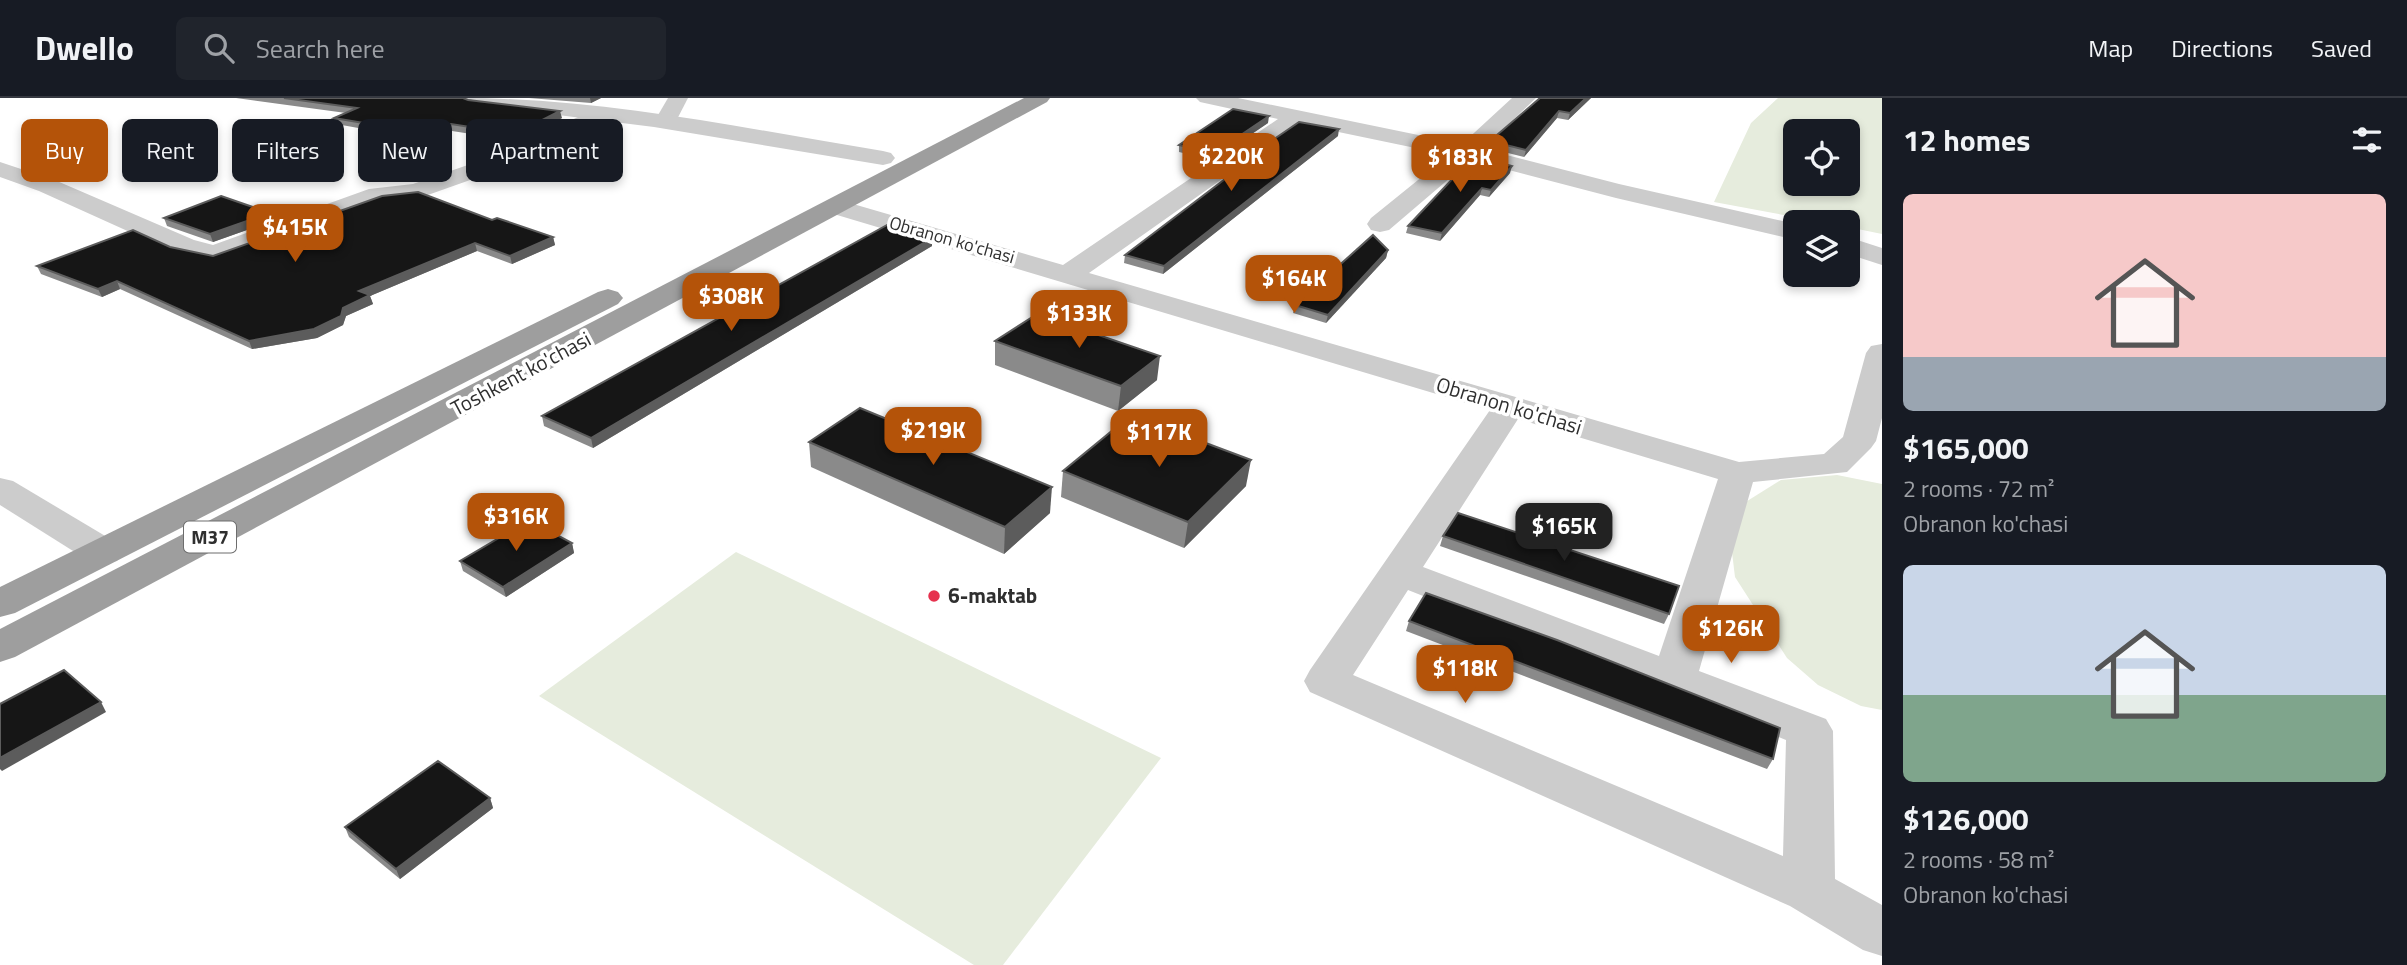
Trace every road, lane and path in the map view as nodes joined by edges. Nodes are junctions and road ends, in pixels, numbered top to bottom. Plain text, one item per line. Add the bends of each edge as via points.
1 (470, 98) edge
2 (678, 98) edge
3 (1005, 98) edge
4 (1040, 98) edge
5 (1207, 98) edge
6 (1525, 98) edge
7 (600, 114) junction
8 (1296, 117) junction
9 (665, 122) junction
10 (1467, 152) junction
11 (883, 158) junction
12 (0, 169) edge
13 (836, 206) junction
14 (1380, 224) dead end
15 (1783, 229) edge
16 (1860, 249) edge
17 (1882, 257) edge
18 (1068, 274) junction
19 (1882, 353) edge
20 (1510, 406) junction
21 (1738, 473) junction
22 (0, 489) edge
23 (103, 552) junction
24 (1399, 572) junction
25 (0, 604) edge
26 (0, 647) edge
27 (1674, 678) junction
28 (1809, 890) junction
29 (1882, 933) edge

1 - 7 street
2 - 9 street
3 - 11 highway, Toshkent ko'chasi / M37
4 - 13 highway, Toshkent ko'chasi / M37
5 - 8 street
6 - 10 street
7 - 9 street
7 - 12 street via 496,163 416,191 378,194 215,254 184,246
8 - 10 street
8 - 18 street
9 - 11 street
10 - 14 street
10 - 15 street
11 - 23 highway, Toshkent ko'chasi / M37
13 - 18 street, Obranon ko'chasi
13 - 26 highway, Toshkent ko'chasi / M37
16 - 17 street
18 - 20 street, Obranon ko'chasi
19 - 21 street, Obranon ko'chasi via 1860,441 1834,464
20 - 21 street, Obranon ko'chasi
20 - 24 street
21 - 27 street
22 - 23 street
23 - 25 highway, Toshkent ko'chasi / M37
24 - 27 street
24 - 28 street via 1326,681
27 - 28 street via 1810,731
28 - 29 street

